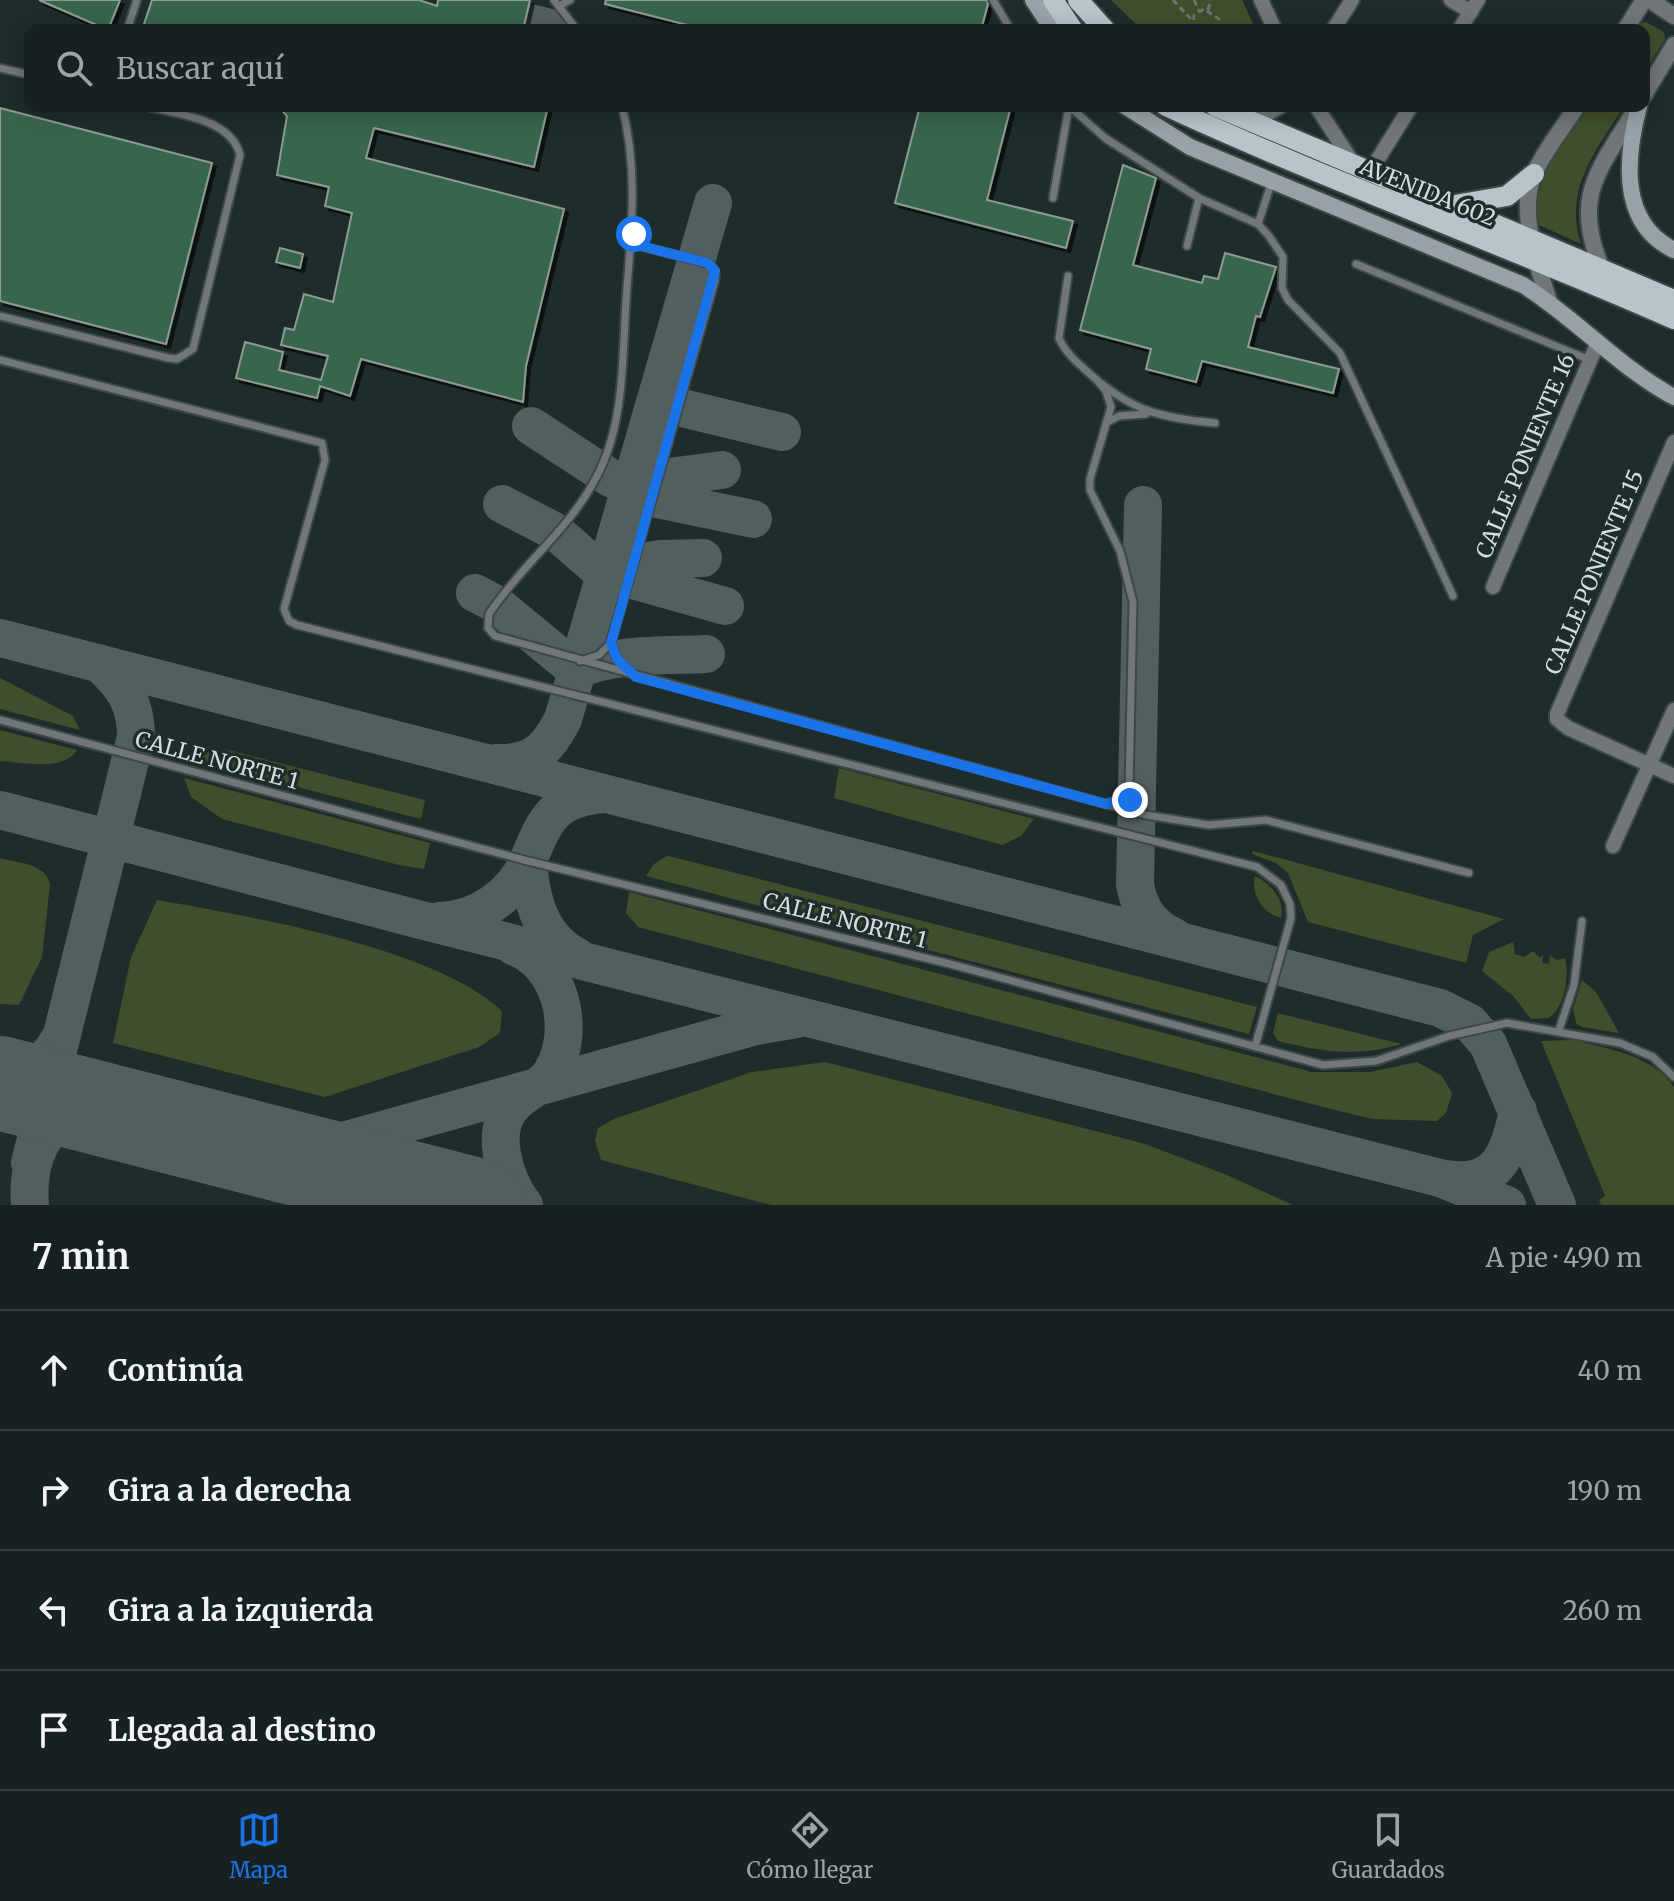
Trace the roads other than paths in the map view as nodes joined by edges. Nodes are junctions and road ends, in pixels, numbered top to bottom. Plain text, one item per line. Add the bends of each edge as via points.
1 (137, 0) edge
2 (570, 0) edge
3 (993, 0) edge
4 (1033, 0) edge
5 (1053, 0) edge
6 (1261, 0) edge
7 (1352, 0) edge
8 (1451, 0) edge
9 (1647, 0) edge
10 (557, 3) edge
11 (1082, 3) edge
12 (1474, 6) edge
13 (1674, 16) edge
14 (129, 24) edge
15 (573, 24) edge
16 (1007, 24) edge
17 (1049, 24) edge
18 (1069, 24) edge
19 (1100, 24) edge
20 (1272, 24) edge
21 (1337, 24) edge
22 (1463, 24) edge
23 (1629, 24) edge
24 (1674, 45) edge
25 (0, 68) edge
26 (24, 74) edge
27 (1650, 85) edge
28 (168, 112) edge
29 (623, 112) edge
30 (1068, 112) edge
31 (1076, 112) edge
32 (1135, 112) edge
33 (1179, 112) edge
34 (1228, 112) edge
35 (1271, 112) edge
36 (1320, 112) edge
37 (1406, 112) edge
38 (1573, 112) edge
39 (1634, 112) edge
40 (1637, 112) edge
41 (1252, 123) junction
42 (1362, 169) junction
43 (1534, 174) junction
44 (1272, 181) junction
45 (1053, 198) dead end
46 (1199, 198) junction
47 (1451, 206) junction
48 (1258, 224) junction
49 (632, 230) junction
50 (1532, 238) junction
51 (641, 246) junction
52 (1187, 246) dead end
53 (1674, 250) edge
54 (630, 258) junction
55 (1536, 260) junction
56 (1356, 264) dead end
57 (1601, 267) junction
58 (1068, 276) dead end
59 (1674, 300) edge
60 (1549, 301) junction
61 (0, 316) edge
62 (1674, 319) edge
63 (1598, 342) junction
64 (0, 360) edge
65 (1590, 360) junction
66 (1096, 379) junction
67 (1674, 397) edge
68 (1153, 414) junction
69 (1106, 423) junction
70 (1215, 423) dead end
71 (1674, 442) edge
72 (1493, 587) dead end
73 (1453, 596) dead end
74 (611, 643) junction
75 (579, 661) junction
76 (636, 677) junction
77 (1674, 710) edge
78 (0, 720) edge
79 (1649, 766) junction
80 (1674, 776) edge
81 (1129, 789) junction
82 (1106, 804) junction
83 (1146, 815) junction
84 (1613, 846) dead end
85 (1469, 873) dead end
86 (1582, 921) dead end
87 (1559, 1030) junction
88 (1255, 1047) junction
89 (1674, 1077) edge

1 - 14 lane
2 - 10 lane
3 - 16 lane
4 - 17 main road
5 - 18 main road
6 - 20 street
7 - 21 street
8 - 12 street
9 - 13 street
9 - 23 street
10 - 15 lane
11 - 19 main road
12 - 22 street
24 - 27 street
25 - 26 lane
28 - 61 lane via 215,125 237,142 240,155 193,349 168,358
29 - 49 lane via 632,155
30 - 45 lane
31 - 46 lane via 1105,138
32 - 44 main road via 1190,147
33 - 55 main road, AVENIDA 602 via 1282,160
34 - 41 main road, AVENIDA 602
35 - 41 street
36 - 42 street, AVENIDA 602
37 - 42 street
38 - 43 street
39 - 57 street via 1588,199 1589,229
40 - 53 main road via 1629,155 1631,197 1646,227
41 - 42 main road, AVENIDA 602
42 - 47 main road, AVENIDA 602
43 - 47 main road via 1507,196
43 - 50 street
44 - 48 lane
44 - 60 main road via 1499,273
46 - 48 lane
46 - 52 lane
47 - 50 main road, AVENIDA 602
48 - 73 lane via 1283,257 1282,288 1288,300 1340,353
49 - 51 lane
49 - 54 lane
50 - 55 street
50 - 57 main road, AVENIDA 602
51 - 54 lane
51 - 74 lane via 710,264 715,280
54 - 75 lane via 619,411 605,458 585,496 487,618 498,639
55 - 60 street
55 - 62 main road, AVENIDA 602
56 - 65 lane
57 - 59 main road, AVENIDA 602
58 - 66 lane via 1059,338
60 - 63 main road
63 - 65 street, CALLE PONIENTE 16
63 - 67 main road
64 - 88 lane via 322,443 325,460 284,609 297,625 1266,871 1286,895 1291,918
65 - 72 street, CALLE PONIENTE 16
66 - 68 lane via 1129,405
66 - 69 lane via 1109,397
68 - 69 lane via 1127,414
68 - 70 lane
69 - 81 lane via 1090,485 1125,564 1133,602
71 - 79 street, CALLE PONIENTE 15 via 1557,719
74 - 75 lane via 599,655
74 - 76 lane via 617,659
75 - 76 lane
76 - 82 lane
77 - 79 street
78 - 88 lane, CALLE NORTE 1
79 - 80 street
79 - 84 street
81 - 82 lane
81 - 83 lane via 1132,805
82 - 83 lane
83 - 85 lane via 1209,825 1266,820
86 - 87 lane via 1574,985
87 - 88 lane, CALLE NORTE 1 via 1507,1023 1355,1064 1323,1065
87 - 89 lane, CALLE NORTE 1 via 1620,1043 1653,1057

